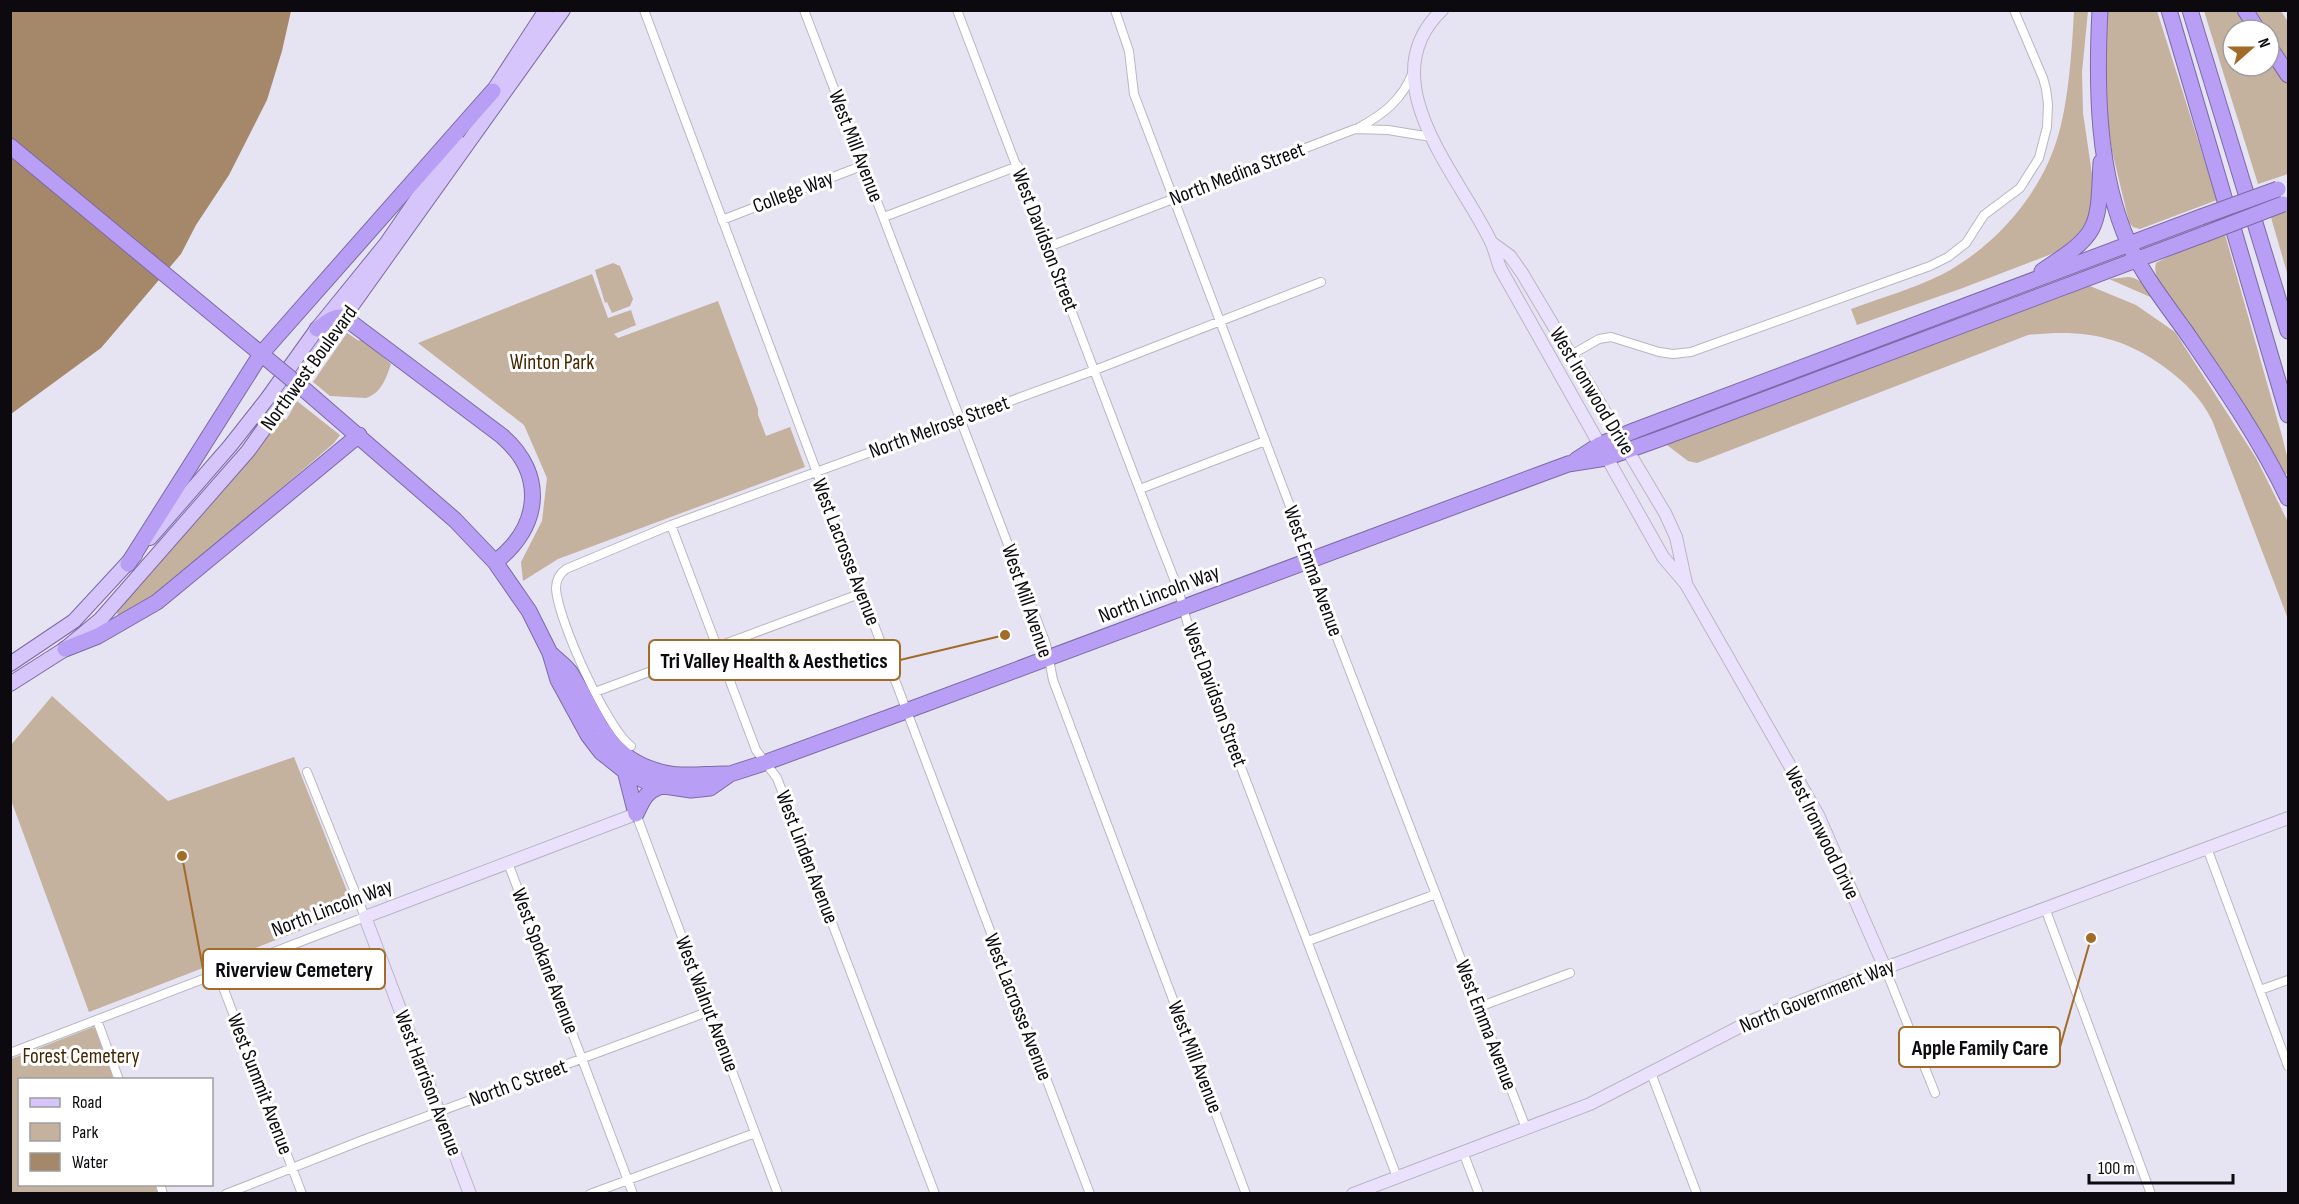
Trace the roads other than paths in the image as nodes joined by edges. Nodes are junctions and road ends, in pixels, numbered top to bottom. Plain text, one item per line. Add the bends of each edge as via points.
1 (546, 10) edge
2 (563, 10) edge
3 (644, 10) edge
4 (804, 10) edge
5 (957, 10) edge
6 (1115, 10) edge
7 (1442, 10) edge
8 (2014, 10) edge
9 (2100, 10) edge
10 (2169, 10) edge
11 (2190, 10) edge
12 (1414, 67) junction
13 (494, 91) junction
14 (2102, 126) junction
15 (1355, 129) junction
16 (1431, 136) junction
17 (10, 146) edge
18 (864, 165) junction
19 (1018, 166) junction
20 (2283, 187) edge
21 (1173, 198) junction
22 (2286, 203) edge
23 (884, 217) junction
24 (722, 220) junction
25 (1492, 243) junction
26 (2129, 245) junction
27 (1048, 247) junction
28 (2138, 259) junction
29 (1321, 282) dead end
30 (2019, 286) junction
31 (345, 318) junction
32 (1220, 322) junction
33 (317, 330) junction
34 (2289, 332) edge
35 (261, 354) junction
36 (1571, 355) junction
37 (1095, 370) junction
38 (2289, 415) edge
39 (960, 420) junction
40 (359, 435) junction
41 (1619, 437) junction
42 (1265, 441) junction
43 (1628, 450) junction
44 (1603, 451) junction
45 (816, 471) junction
46 (1140, 489) junction
47 (2289, 498) edge
48 (670, 525) junction
49 (1310, 559) junction
50 (495, 562) junction
51 (128, 564) junction
52 (1686, 584) junction
53 (861, 593) junction
54 (1183, 607) junction
55 (716, 648) junction
56 (66, 649) junction
57 (550, 653) junction
58 (1048, 658) junction
59 (10, 664) edge
60 (10, 684) edge
61 (595, 692) junction
62 (906, 711) junction
63 (631, 746) dead end
64 (764, 763) junction
65 (625, 771) junction
66 (307, 772) dead end
67 (730, 774) junction
68 (659, 787) junction
69 (636, 814) junction
70 (2289, 818) edge
71 (2207, 848) junction
72 (508, 864) junction
73 (1436, 894) junction
74 (2045, 908) junction
75 (365, 917) junction
76 (1308, 941) junction
77 (1885, 968) junction
78 (1570, 973) dead end
79 (218, 974) junction
80 (2289, 980) edge
81 (2260, 990) junction
82 (1479, 1007) junction
83 (710, 1011) junction
84 (97, 1020) junction
85 (10, 1053) edge
86 (582, 1059) junction
87 (2289, 1066) edge
88 (1651, 1073) junction
89 (118, 1078) edge
90 (1935, 1093) dead end
91 (438, 1112) junction
92 (1526, 1128) junction
93 (755, 1133) junction
94 (1463, 1152) junction
95 (292, 1168) junction
96 (1397, 1177) junction
97 (628, 1180) junction
98 (226, 1194) edge
99 (302, 1194) edge
100 (470, 1194) edge
101 (590, 1194) edge
102 (633, 1194) edge
103 (778, 1194) edge
104 (935, 1194) edge
105 (1090, 1194) edge
106 (1246, 1194) edge
107 (1353, 1194) edge
108 (1479, 1194) edge
109 (1697, 1194) edge
110 (2151, 1194) edge

1 - 13 main road, Northwest Boulevard
2 - 31 main road, Northwest Boulevard
3 - 24 street, West Lacrosse Avenue
4 - 18 street, West Mill Avenue
5 - 19 street, West Davidson Street
6 - 21 street, West Emma Avenue via 1129,51 1134,94
7 - 12 street, West Ironwood Drive via 1425,32
8 - 36 street via 2043,78 2048,104 2043,144 2020,188 1984,215 1959,249 1930,266 1691,352 1659,352 1611,337 1599,339
9 - 14 highway
10 - 38 highway
11 - 34 highway
12 - 15 street via 1396,101
12 - 16 street, West Ironwood Drive via 1417,97
13 - 33 main road, Northwest Boulevard via 386,244
13 - 35 highway
14 - 26 highway via 2112,190
14 - 30 highway via 2099,208 2091,231 2075,249
15 - 16 street, North Medina Street
15 - 21 street, North Medina Street
16 - 25 street, West Ironwood Drive
17 - 35 highway
18 - 23 street, West Mill Avenue
18 - 24 street, College Way
19 - 23 street
19 - 27 street, West Davidson Street
20 - 26 highway, bridge
21 - 27 street, North Medina Street
21 - 32 street, West Emma Avenue
22 - 28 highway, bridge
23 - 39 street, West Mill Avenue
24 - 45 street, West Lacrosse Avenue
25 - 36 street, West Ironwood Drive via 1510,256 1522,273
25 - 44 street, West Ironwood Drive via 1500,268
26 - 28 highway
26 - 30 highway
27 - 37 street, West Davidson Street
28 - 43 highway
28 - 47 highway via 2252,431
29 - 32 street, North Melrose Street
30 - 41 highway
31 - 33 highway via 334,318
31 - 50 highway via 502,436 519,454 531,480 532,511 512,550
31 - 56 main road, Northwest Boulevard via 248,451 112,607
32 - 37 street, North Melrose Street
32 - 42 street, West Emma Avenue
33 - 51 main road, Northwest Boulevard via 231,446
35 - 40 highway, bridge
35 - 51 highway
36 - 41 street, West Ironwood Drive
37 - 39 street, North Melrose Street
37 - 46 street, West Davidson Street
39 - 45 street, North Melrose Street
39 - 58 street, West Mill Avenue
40 - 50 highway via 455,520
40 - 56 highway via 158,602
41 - 43 street, West Ironwood Drive
41 - 44 highway
42 - 46 street
42 - 49 street, West Emma Avenue
43 - 44 highway
43 - 52 street, West Ironwood Drive via 1676,537
44 - 49 highway, North Lincoln Way
44 - 52 street, West Ironwood Drive via 1663,557
45 - 48 street, North Melrose Street
45 - 53 street, West Lacrosse Avenue
46 - 54 street, West Davidson Street
48 - 55 street, West Linden Avenue
48 - 61 street, North Melrose Street via 566,568 559,575 559,600
49 - 54 highway, North Lincoln Way
49 - 73 street, West Emma Avenue
50 - 57 highway via 529,611
51 - 59 main road, Northwest Boulevard via 74,621
52 - 77 street, West Ironwood Drive via 1818,815
53 - 55 street
53 - 62 street, West Lacrosse Avenue
54 - 58 highway, North Lincoln Way
54 - 76 street, West Davidson Street
55 - 61 street
55 - 64 street, West Linden Avenue
56 - 60 main road, Northwest Boulevard
57 - 65 highway via 558,680 588,735 601,752
57 - 67 highway via 569,670 610,743 628,758 666,773
58 - 62 highway, North Lincoln Way
58 - 106 street, West Mill Avenue
61 - 63 street via 619,736
62 - 64 highway, North Lincoln Way
62 - 105 street, West Lacrosse Avenue
64 - 67 highway, North Lincoln Way
64 - 104 street, West Linden Avenue via 777,778
65 - 68 highway
65 - 69 highway
66 - 75 street, West Harrison Avenue
67 - 68 highway via 710,788
68 - 69 highway via 650,790
69 - 72 street, North Lincoln Way
69 - 83 street, West Walnut Avenue
70 - 71 street, North Government Way
71 - 74 street, North Government Way
71 - 81 street
72 - 75 street, North Lincoln Way
72 - 86 street, West Spokane Avenue
73 - 76 street
73 - 82 street, West Emma Avenue
74 - 77 street, North Government Way
74 - 110 street
75 - 79 street, North Lincoln Way
75 - 91 street, West Harrison Avenue
76 - 96 street, West Davidson Street
77 - 88 street, North Government Way via 1751,1021
77 - 90 street, West Ironwood Drive
78 - 82 street
79 - 84 street, North Lincoln Way
79 - 95 street, West Summit Avenue
80 - 81 street
81 - 87 street
82 - 92 street, West Emma Avenue
83 - 86 street, North C Street
83 - 93 street, West Walnut Avenue
84 - 85 street, North Lincoln Way
84 - 89 street
86 - 91 street, North C Street
86 - 97 street, West Spokane Avenue
88 - 92 street, North Government Way via 1590,1104
88 - 109 street
91 - 95 street, North C Street
91 - 100 street, West Harrison Avenue
92 - 94 street, North Government Way
93 - 97 street
93 - 103 street, West Walnut Avenue
94 - 96 street, North Government Way
94 - 108 street
95 - 98 street, North C Street
95 - 99 street, West Summit Avenue
96 - 107 street, North Government Way
97 - 101 street
97 - 102 street, West Spokane Avenue

